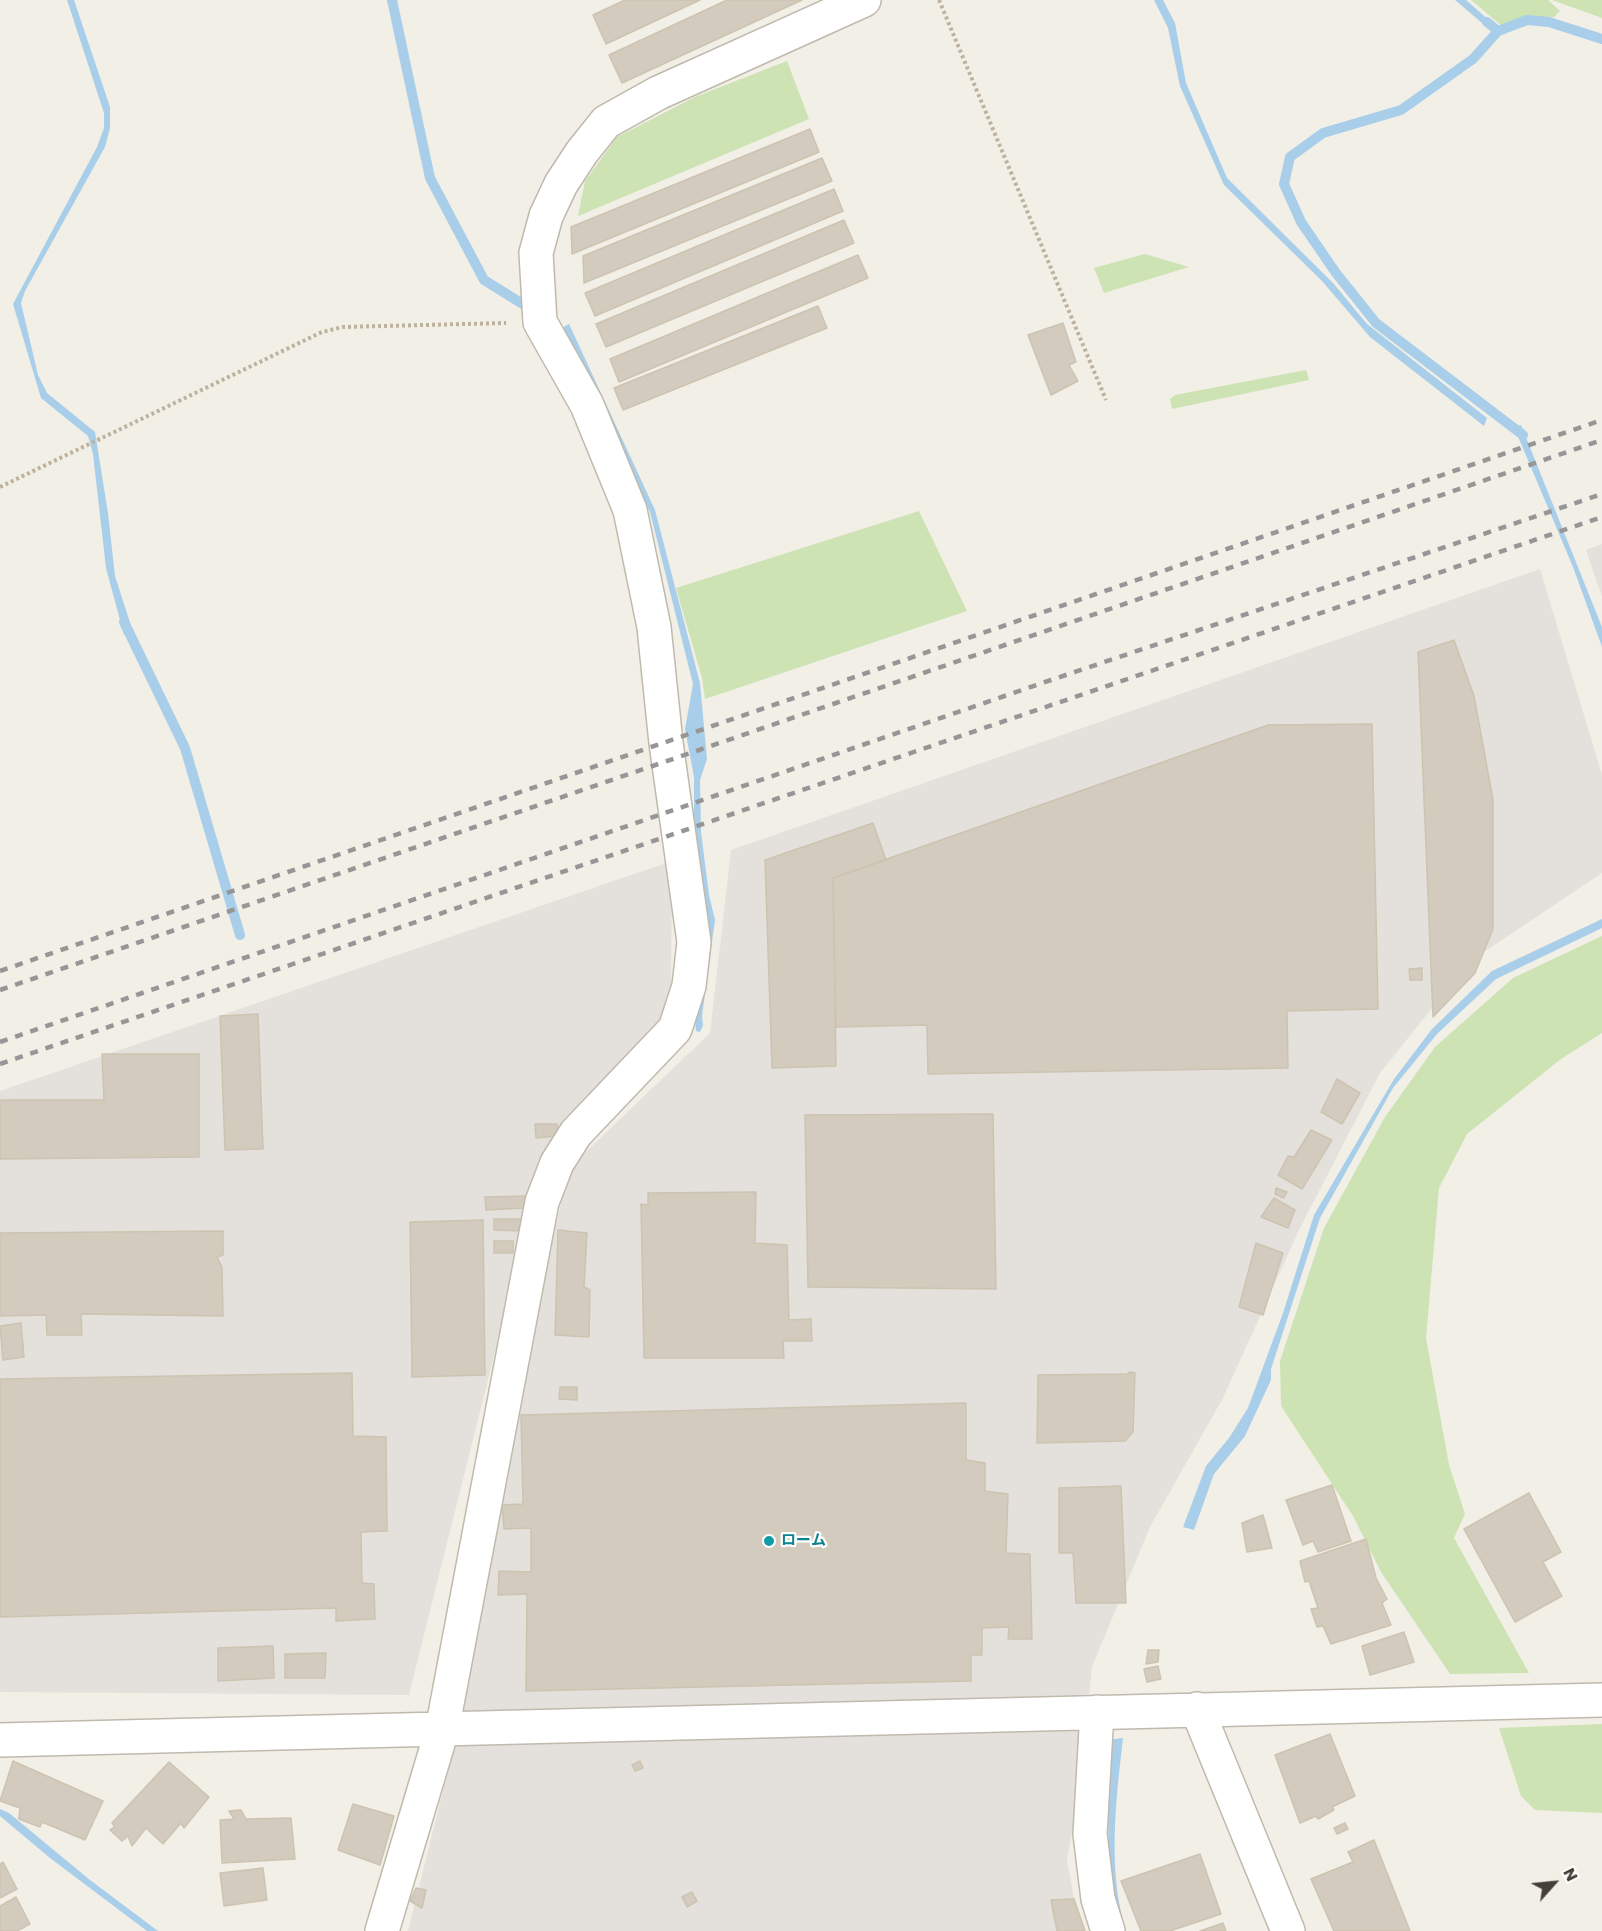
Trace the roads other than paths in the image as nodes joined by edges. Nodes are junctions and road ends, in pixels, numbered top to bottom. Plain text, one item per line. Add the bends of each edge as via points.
1 (864, 0) edge
2 (1602, 1700) edge
3 (1197, 1709) junction
4 (1097, 1712) junction
5 (442, 1730) junction
6 (0, 1740) edge
7 (382, 1931) edge
8 (1108, 1931) edge
9 (1288, 1931) edge

1 - 5 street via 658,93 606,122 582,152 546,216 536,253 540,322 588,405 630,510 654,627 694,942 689,987 675,1029 576,1133 556,1163 542,1202
2 - 3 street
3 - 4 street
3 - 9 street
4 - 5 street
4 - 8 street via 1090,1834 1098,1899
5 - 6 street
5 - 7 street

